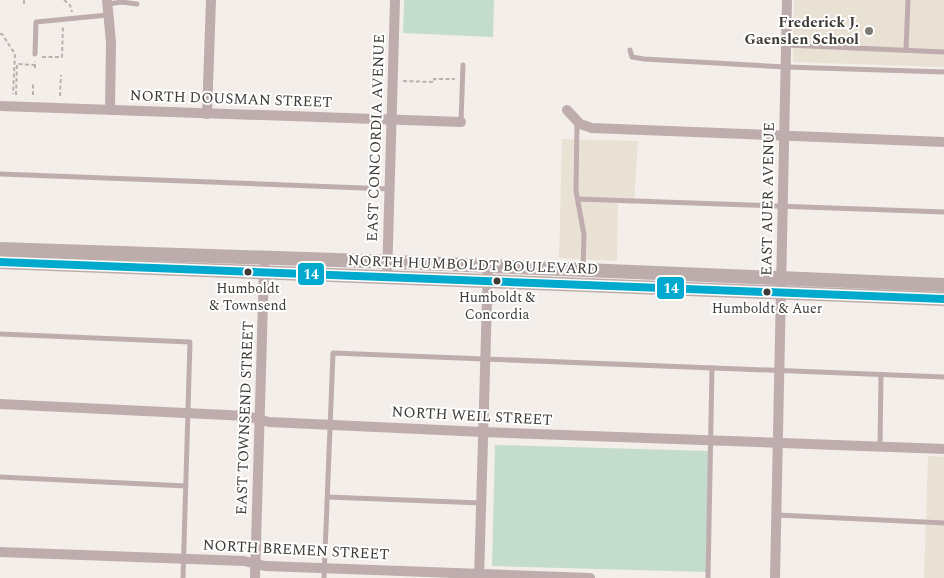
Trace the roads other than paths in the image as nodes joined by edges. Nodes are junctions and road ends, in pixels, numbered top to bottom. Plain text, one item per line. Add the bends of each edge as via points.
1 (211, 0) edge
2 (395, 0) edge
3 (787, 0) edge
4 (908, 0) edge
5 (107, 2) edge
6 (137, 4) dead end
7 (109, 15) junction
8 (786, 45) junction
9 (630, 50) dead end
10 (906, 50) junction
11 (944, 52) edge
12 (35, 54) dead end
13 (463, 65) dead end
14 (786, 67) junction
15 (944, 72) edge
16 (0, 106) edge
17 (110, 110) junction
18 (568, 110) dead end
19 (207, 114) junction
20 (392, 120) junction
21 (462, 122) joint
22 (578, 122) junction
23 (784, 136) junction
24 (944, 142) edge
25 (0, 174) edge
26 (390, 189) junction
27 (578, 199) junction
28 (782, 205) junction
29 (944, 212) edge
30 (0, 249) edge
31 (264, 258) junction
32 (0, 262) edge
33 (388, 262) junction
34 (488, 266) junction
35 (583, 270) junction
36 (264, 273) junction
37 (387, 278) junction
38 (781, 278) junction
39 (487, 282) junction
40 (944, 284) edge
41 (781, 293) junction
42 (944, 299) edge
43 (0, 334) edge
44 (485, 358) junction
45 (712, 368) junction
46 (779, 371) junction
47 (881, 375) junction
48 (944, 377) edge
49 (0, 404) edge
50 (188, 413) junction
51 (259, 419) junction
52 (330, 424) junction
53 (483, 432) junction
54 (712, 441) junction
55 (778, 443) junction
56 (880, 446) junction
57 (944, 449) edge
58 (0, 477) edge
59 (186, 486) junction
60 (328, 498) junction
61 (481, 503) junction
62 (777, 515) junction
63 (944, 522) edge
64 (0, 552) edge
65 (184, 559) junction
66 (256, 564) junction
67 (325, 573) edge
68 (479, 576) edge
69 (184, 578) edge
70 (255, 578) edge
71 (590, 578) edge
72 (708, 578) edge
73 (775, 578) edge

1 - 19 street
2 - 20 street, EAST CONCORDIA AVENUE
3 - 8 street, EAST AUER AVENUE
4 - 10 lane
5 - 6 lane
5 - 7 street
7 - 12 lane via 36,22
7 - 17 street
8 - 10 lane
8 - 14 street, EAST AUER AVENUE
9 - 14 lane via 631,55 638,58
10 - 11 lane
13 - 21 lane
14 - 15 lane
14 - 23 street, EAST AUER AVENUE
16 - 17 street, NORTH DOUSMAN STREET
17 - 19 street, NORTH DOUSMAN STREET
18 - 22 street
19 - 20 street, NORTH DOUSMAN STREET
20 - 21 street, NORTH DOUSMAN STREET
20 - 26 street, EAST CONCORDIA AVENUE
22 - 23 street via 592,128
22 - 27 lane
23 - 24 street
23 - 28 street, EAST AUER AVENUE
25 - 26 lane
26 - 33 street, EAST CONCORDIA AVENUE
27 - 28 lane
27 - 35 lane via 584,235
28 - 29 lane
28 - 38 street, EAST AUER AVENUE
30 - 31 main road, NORTH HUMBOLDT BOULEVARD
31 - 33 main road, NORTH HUMBOLDT BOULEVARD
31 - 36 street, EAST TOWNSEND STREET
32 - 36 main road, NORTH HUMBOLDT BOULEVARD
33 - 34 main road, NORTH HUMBOLDT BOULEVARD
33 - 37 street, EAST CONCORDIA AVENUE
34 - 35 main road, NORTH HUMBOLDT BOULEVARD
34 - 39 street
35 - 38 main road, NORTH HUMBOLDT BOULEVARD
36 - 37 main road, NORTH HUMBOLDT BOULEVARD
36 - 51 street, EAST TOWNSEND STREET
37 - 39 main road, NORTH HUMBOLDT BOULEVARD
38 - 40 main road, NORTH HUMBOLDT BOULEVARD
38 - 41 street, EAST AUER AVENUE
39 - 41 main road, NORTH HUMBOLDT BOULEVARD
39 - 44 street
41 - 42 main road, NORTH HUMBOLDT BOULEVARD
41 - 46 street, EAST AUER AVENUE
43 - 50 lane via 190,342
44 - 45 lane
44 - 52 lane via 333,353
44 - 53 street
45 - 46 lane
45 - 54 lane
46 - 47 lane
46 - 55 street, EAST AUER AVENUE
47 - 48 lane
47 - 56 lane
49 - 50 street, NORTH WEIL STREET
50 - 51 street, NORTH WEIL STREET
50 - 59 lane
51 - 52 street, NORTH WEIL STREET
51 - 66 street, EAST TOWNSEND STREET
52 - 53 street, NORTH WEIL STREET
52 - 60 lane
53 - 54 street, NORTH WEIL STREET
53 - 61 street
54 - 55 street, NORTH WEIL STREET
54 - 72 lane
55 - 56 street, NORTH WEIL STREET
55 - 62 street, EAST AUER AVENUE
56 - 57 street, NORTH WEIL STREET
58 - 59 lane
59 - 65 lane
60 - 61 lane
60 - 67 lane
61 - 68 street
62 - 63 lane
62 - 73 street, EAST AUER AVENUE
64 - 65 street, NORTH BREMEN STREET
65 - 66 street, NORTH BREMEN STREET
65 - 69 lane
66 - 67 street, NORTH BREMEN STREET
66 - 70 street, EAST TOWNSEND STREET
67 - 68 street, NORTH BREMEN STREET
68 - 71 street, NORTH BREMEN STREET

